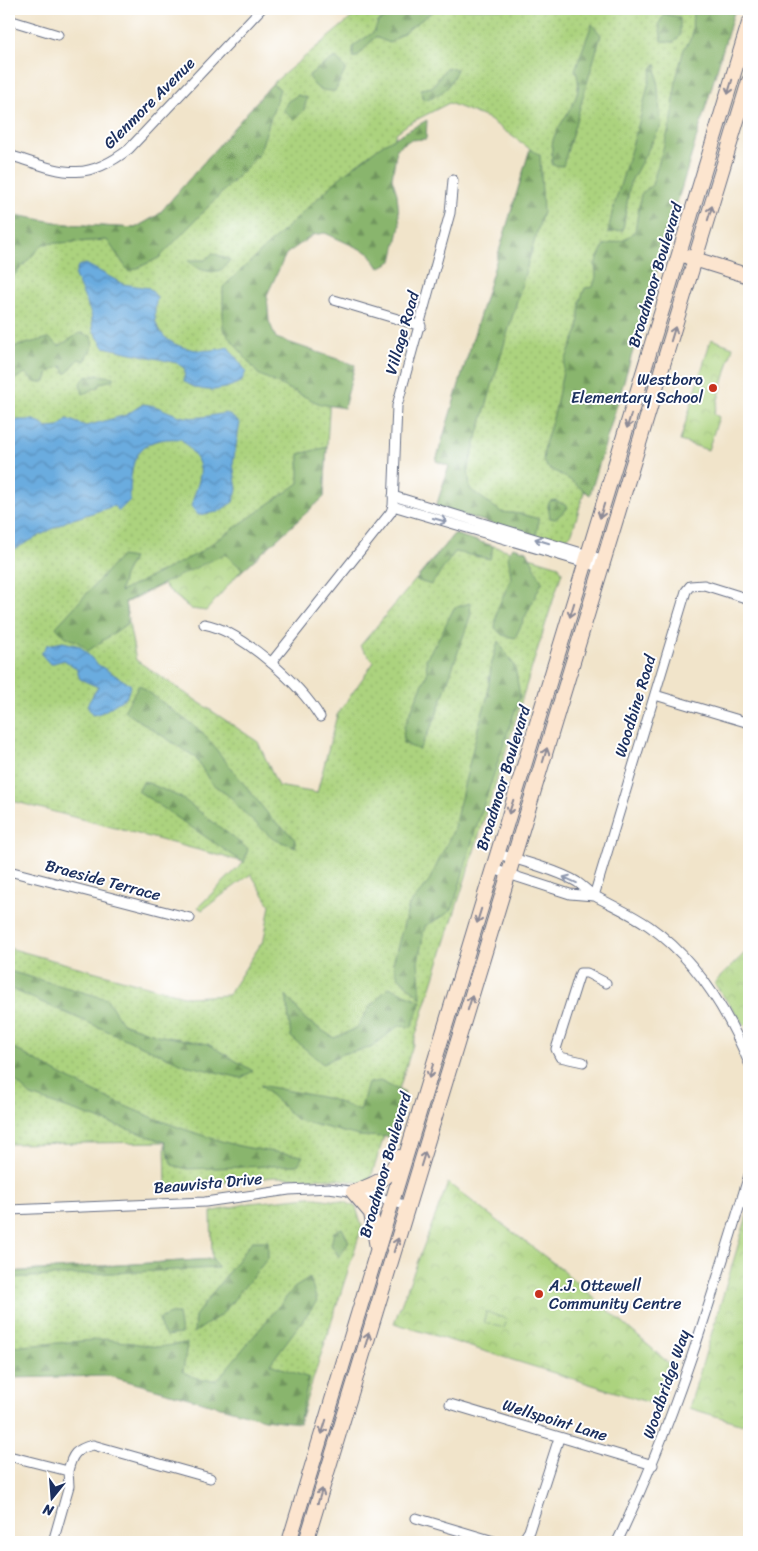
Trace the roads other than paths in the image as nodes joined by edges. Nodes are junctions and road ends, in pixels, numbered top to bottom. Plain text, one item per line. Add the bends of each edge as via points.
1 (260, 9) edge
2 (9, 20) edge
3 (749, 23) edge
4 (58, 35) dead end
5 (749, 81) edge
6 (9, 155) edge
7 (454, 180) dead end
8 (678, 254) junction
9 (696, 260) junction
10 (749, 276) edge
11 (334, 300) dead end
12 (421, 326) junction
13 (393, 501) junction
14 (588, 559) junction
15 (604, 564) junction
16 (749, 599) edge
17 (204, 624) dead end
18 (271, 663) junction
19 (655, 695) junction
20 (320, 717) dead end
21 (749, 723) edge
22 (498, 854) junction
23 (515, 858) junction
24 (493, 869) junction
25 (9, 871) edge
26 (510, 874) junction
27 (594, 896) junction
28 (190, 918) dead end
29 (606, 982) dead end
30 (583, 1062) dead end
31 (749, 1063) edge
32 (412, 1135) junction
33 (749, 1175) edge
34 (353, 1192) junction
35 (392, 1201) junction
36 (408, 1206) junction
37 (9, 1210) edge
38 (378, 1250) junction
39 (450, 1404) dead end
40 (558, 1438) junction
41 (9, 1456) edge
42 (653, 1465) junction
43 (68, 1471) junction
44 (210, 1478) dead end
45 (416, 1518) dead end
46 (53, 1542) edge
47 (289, 1542) edge
48 (306, 1542) edge
49 (497, 1542) edge
50 (522, 1542) edge
51 (617, 1542) edge

1 - 6 street, Glenmore Avenue via 129,149 114,160 84,172 64,171
2 - 4 street
3 -> 8 main road, Broadmoor Boulevard
9 -> 5 main road, Broadmoor Boulevard
7 - 12 street, Village Road via 450,213
8 - 9 main road
8 -> 14 main road, Broadmoor Boulevard
9 - 10 main road
15 -> 9 main road, Broadmoor Boulevard
11 - 12 street
12 - 13 street, Village Road via 398,406
13 - 14 street
13 - 18 street via 391,512
14 - 15 street
14 -> 22 main road, Broadmoor Boulevard
23 -> 15 main road, Broadmoor Boulevard
16 - 19 street, Woodbine Road via 704,585 690,586
17 - 18 street via 229,632
18 - 20 street via 304,693
19 - 21 street
19 - 27 street, Woodbine Road
22 - 23 street
22 - 24 main road, Broadmoor Boulevard
23 - 26 main road, Broadmoor Boulevard
27 -> 23 street via 576,882
24 - 26 street
24 -> 32 main road, Broadmoor Boulevard
25 - 28 street, Braeside Terrace
26 - 27 street via 570,894
36 -> 26 main road, Broadmoor Boulevard
27 - 31 street via 648,925 683,955 725,1014
29 - 30 street via 580,973 556,1049 560,1057
32 - 34 main road via 393,1169 381,1182
32 - 35 main road, Broadmoor Boulevard
33 - 42 street, Woodbridge Way via 689,1369
34 - 35 street, Beauvista Drive
34 - 37 street, Beauvista Drive via 329,1188 289,1190 205,1202
34 - 38 main road via 371,1212
35 - 36 street, Beauvista Drive
35 - 38 main road, Broadmoor Boulevard
48 -> 36 main road, Broadmoor Boulevard
38 -> 47 main road, Broadmoor Boulevard
39 - 40 street, Wellspoint Lane
40 - 42 street, Wellspoint Lane
40 - 50 street via 529,1531
41 - 43 street
42 - 51 street, Woodbridge Way
43 - 44 street via 71,1456 79,1448 93,1445
43 - 46 street via 69,1486
45 - 49 street

